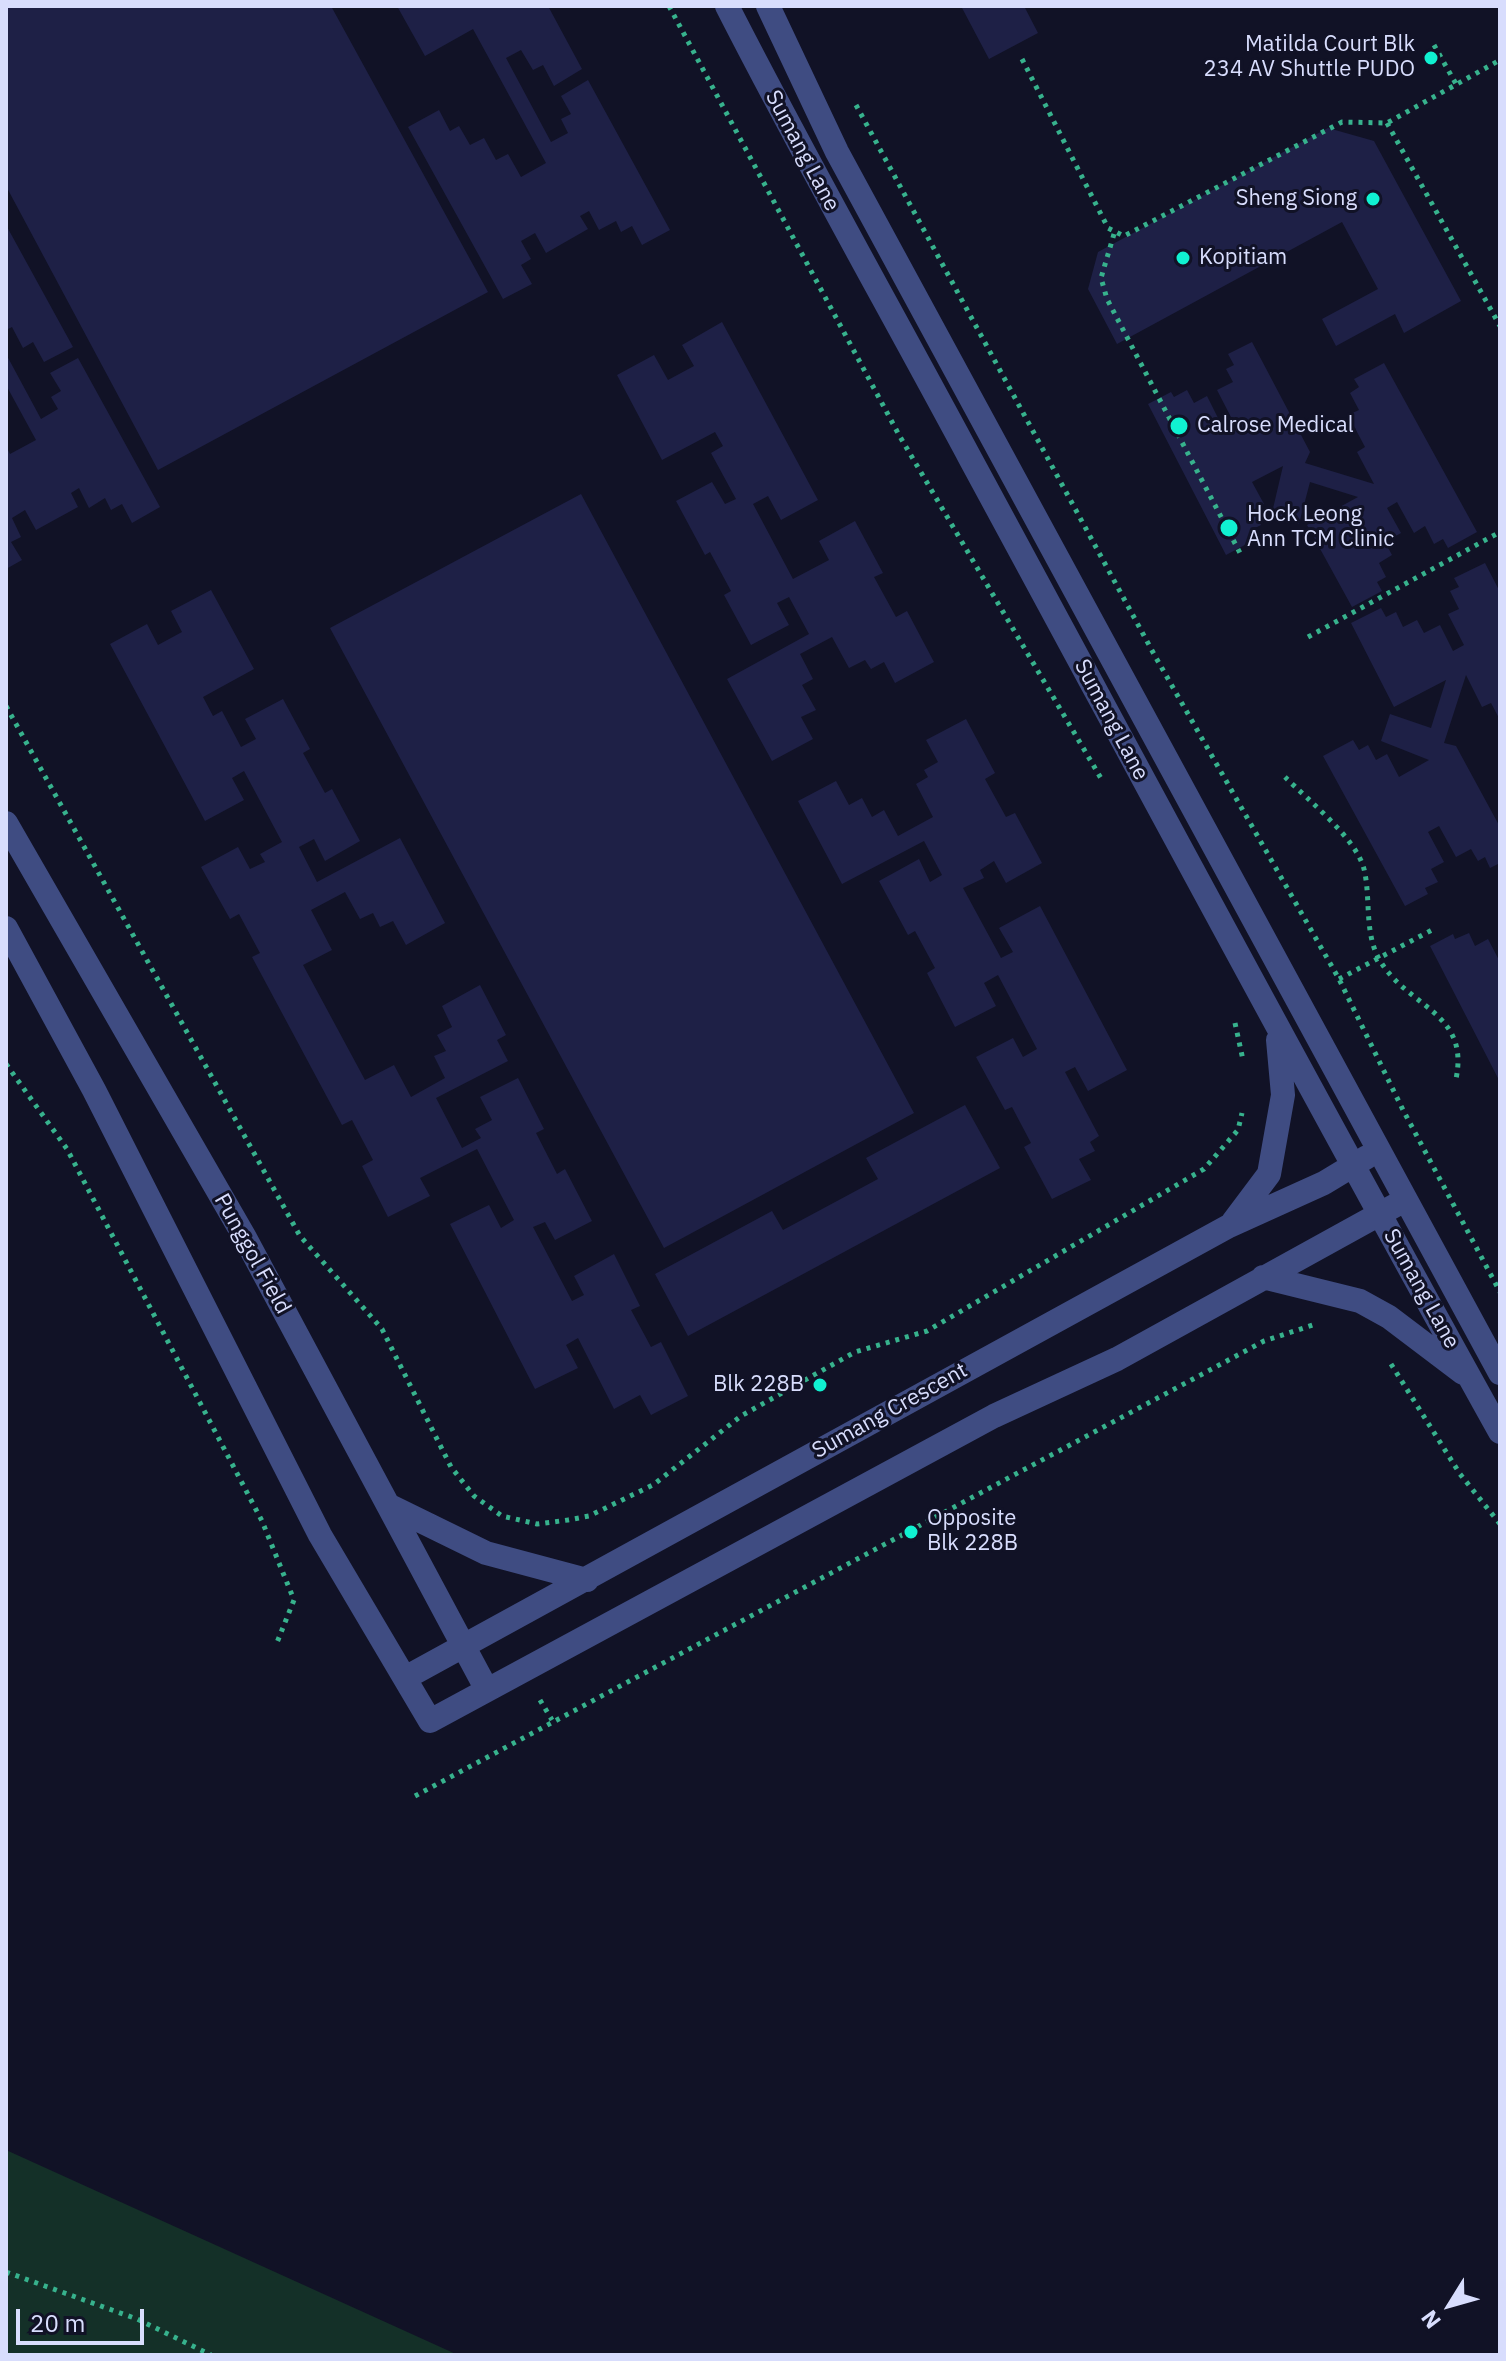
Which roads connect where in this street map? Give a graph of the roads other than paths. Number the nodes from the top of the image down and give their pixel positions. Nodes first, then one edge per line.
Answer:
1 (727, 6) edge
2 (768, 6) edge
3 (6, 823) edge
4 (6, 928) edge
5 (1277, 1030) junction
6 (1378, 1150) junction
7 (1353, 1167) junction
8 (1405, 1200) junction
9 (1379, 1215) junction
10 (1229, 1226) junction
11 (1263, 1277) junction
12 (1500, 1373) edge
13 (1471, 1380) junction
14 (1500, 1432) edge
15 (388, 1505) junction
16 (587, 1580) junction
17 (463, 1646) junction
18 (405, 1678) junction
19 (487, 1690) junction

1 - 5 street, Sumang Lane
2 - 6 street, Sumang Lane
3 - 15 street, Punggol Field
4 - 18 street
5 - 7 street, Sumang Lane
5 - 10 street
6 - 7 street, Sumang Crescent
6 - 8 street, Sumang Lane
7 - 9 street, Sumang Lane
7 - 10 street, Sumang Crescent
8 - 9 street
8 - 12 street, Sumang Lane
9 - 11 street
9 - 13 street, Sumang Lane
10 - 16 street, Sumang Crescent
11 - 13 street
11 - 19 street
13 - 14 street, Sumang Lane
15 - 16 street
15 - 17 street, Punggol Field
16 - 17 street, Sumang Crescent
17 - 18 street, Sumang Crescent
17 - 19 street, Punggol Field
18 - 19 street

